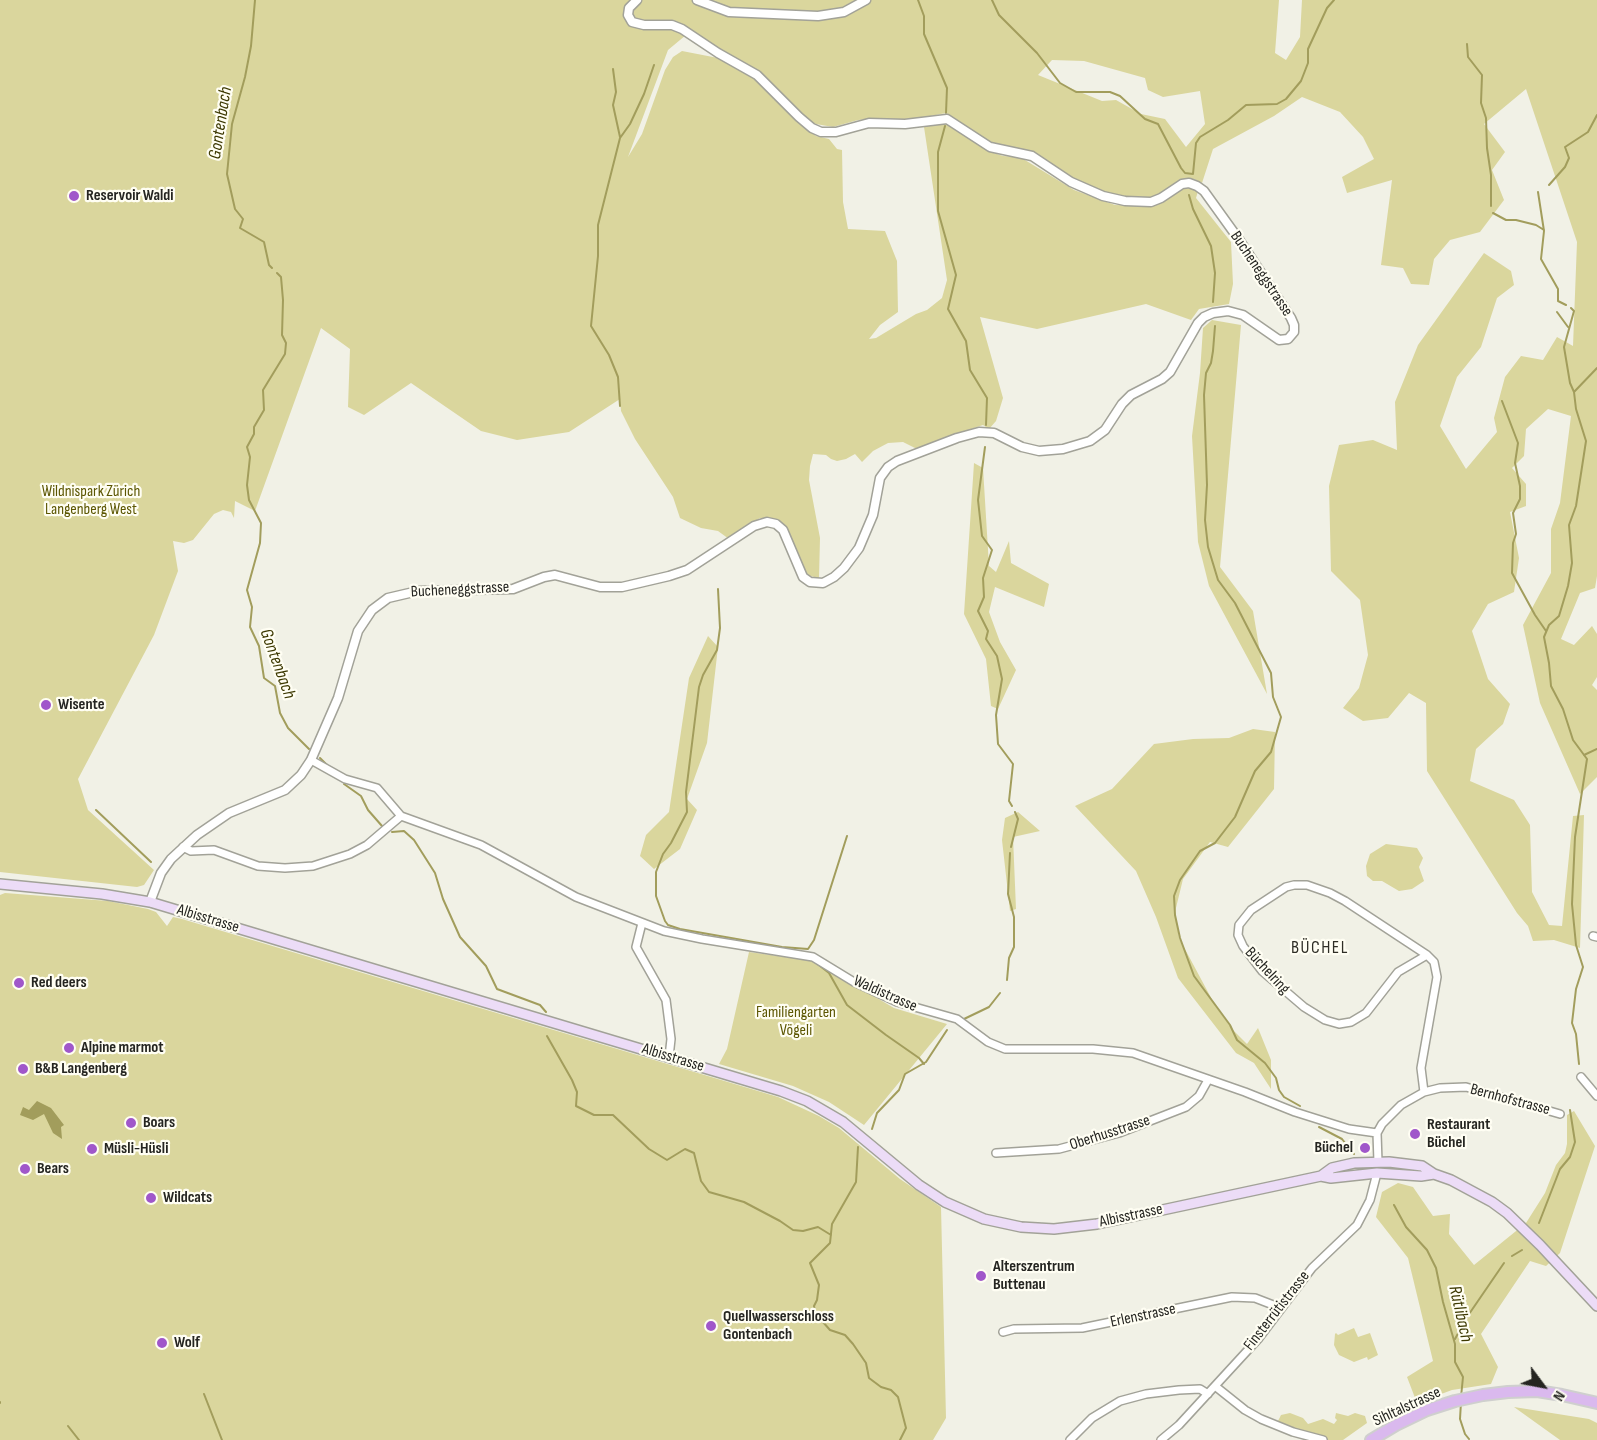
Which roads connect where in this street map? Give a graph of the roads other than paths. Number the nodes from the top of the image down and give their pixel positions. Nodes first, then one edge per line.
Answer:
1 (637, 0) edge
2 (697, 0) edge
3 (866, 0) edge
4 (311, 760) junction
5 (401, 816) junction
6 (183, 847) junction
7 (0, 884) edge
8 (150, 902) junction
9 (642, 923) junction
10 (1427, 955) junction
11 (669, 1057) junction
12 (1581, 1077) dead end
13 (1208, 1080) junction
14 (1424, 1092) junction
15 (1597, 1096) edge
16 (1560, 1114) dead end
17 (1377, 1133) junction
18 (996, 1153) dead end
19 (1378, 1162) junction
20 (1377, 1173) junction
21 (1434, 1174) junction
22 (1321, 1176) junction
23 (1597, 1306) edge
24 (1281, 1308) junction
25 (1003, 1332) dead end
26 (1215, 1386) junction
27 (1208, 1394) junction
28 (1597, 1403) edge
29 (1376, 1437) edge
30 (1070, 1440) edge
31 (1161, 1440) edge
32 (1323, 1440) edge

1 - 4 street, Bucheneggstrasse
2 - 3 street
4 - 5 street, Waldistrasse
4 - 6 street, Bucheneggstrasse
5 - 6 street
5 - 9 street, Waldistrasse
6 - 8 street, Bucheneggstrasse
7 - 8 main road, Albisstrasse
8 - 11 main road, Albisstrasse
9 - 11 street
9 - 13 street, Waldistrasse
10 - 10 street, Büchelring
10 - 14 street
11 - 22 main road, Albisstrasse
12 - 15 street
13 - 17 street, Waldistrasse
13 - 18 street, Oberhusstrasse
14 - 16 street, Bernhofstrasse
14 - 17 street
17 - 19 street
19 - 20 main road
19 - 21 main road, Albisstrasse
19 - 22 main road, Albisstrasse
20 - 21 main road, Albisstrasse
20 - 22 main road, Albisstrasse
20 - 24 street, Finsterrütistrasse
21 - 23 main road, Albisstrasse
24 - 25 street, Erlenstrasse
24 - 26 street, Finsterrütistrasse
26 - 27 street, Finsterrütistrasse
26 - 32 street
27 - 30 street
27 - 31 street, Finsterrütistrasse
28 - 29 main road, Sihltalstrasse

